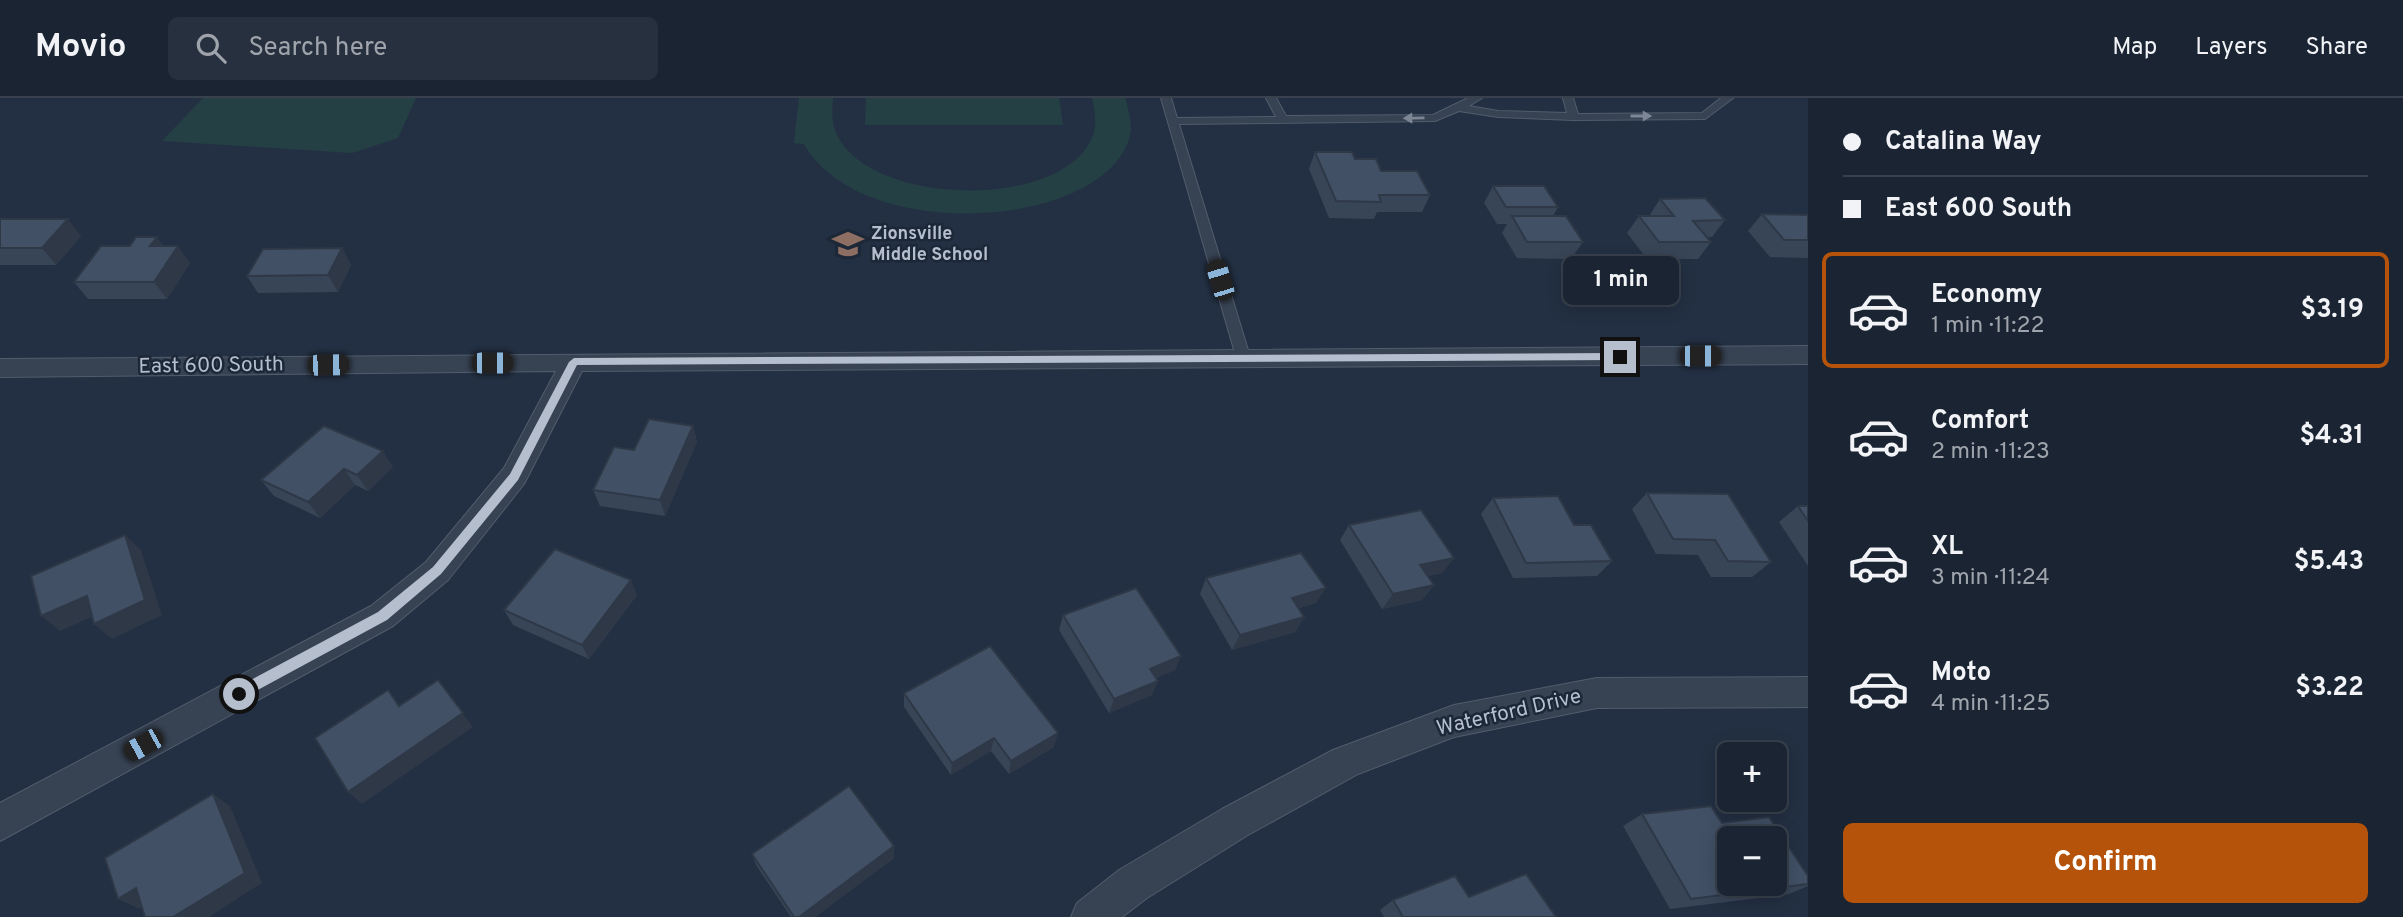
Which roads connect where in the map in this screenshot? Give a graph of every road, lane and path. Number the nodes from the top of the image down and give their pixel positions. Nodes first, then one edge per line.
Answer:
1 (1166, 98) edge
2 (1271, 98) edge
3 (1477, 98) edge
4 (1568, 98) edge
5 (1728, 98) edge
6 (1457, 107) junction
7 (1573, 117) junction
8 (1283, 120) junction
9 (1173, 121) junction
10 (1808, 355) edge
11 (1244, 360) junction
12 (574, 362) junction
13 (0, 368) edge
14 (1808, 692) edge
15 (0, 823) edge
16 (1091, 917) edge

1 - 9 lane
2 - 8 lane
3 - 6 lane
4 - 7 lane
7 -> 5 lane
6 - 7 lane
6 -> 8 lane
8 - 9 lane
9 - 11 lane
10 - 11 street, East 600 South
11 - 12 street, East 600 South
12 - 13 street, East 600 South
12 - 15 street
14 - 16 street, Waterford Drive

